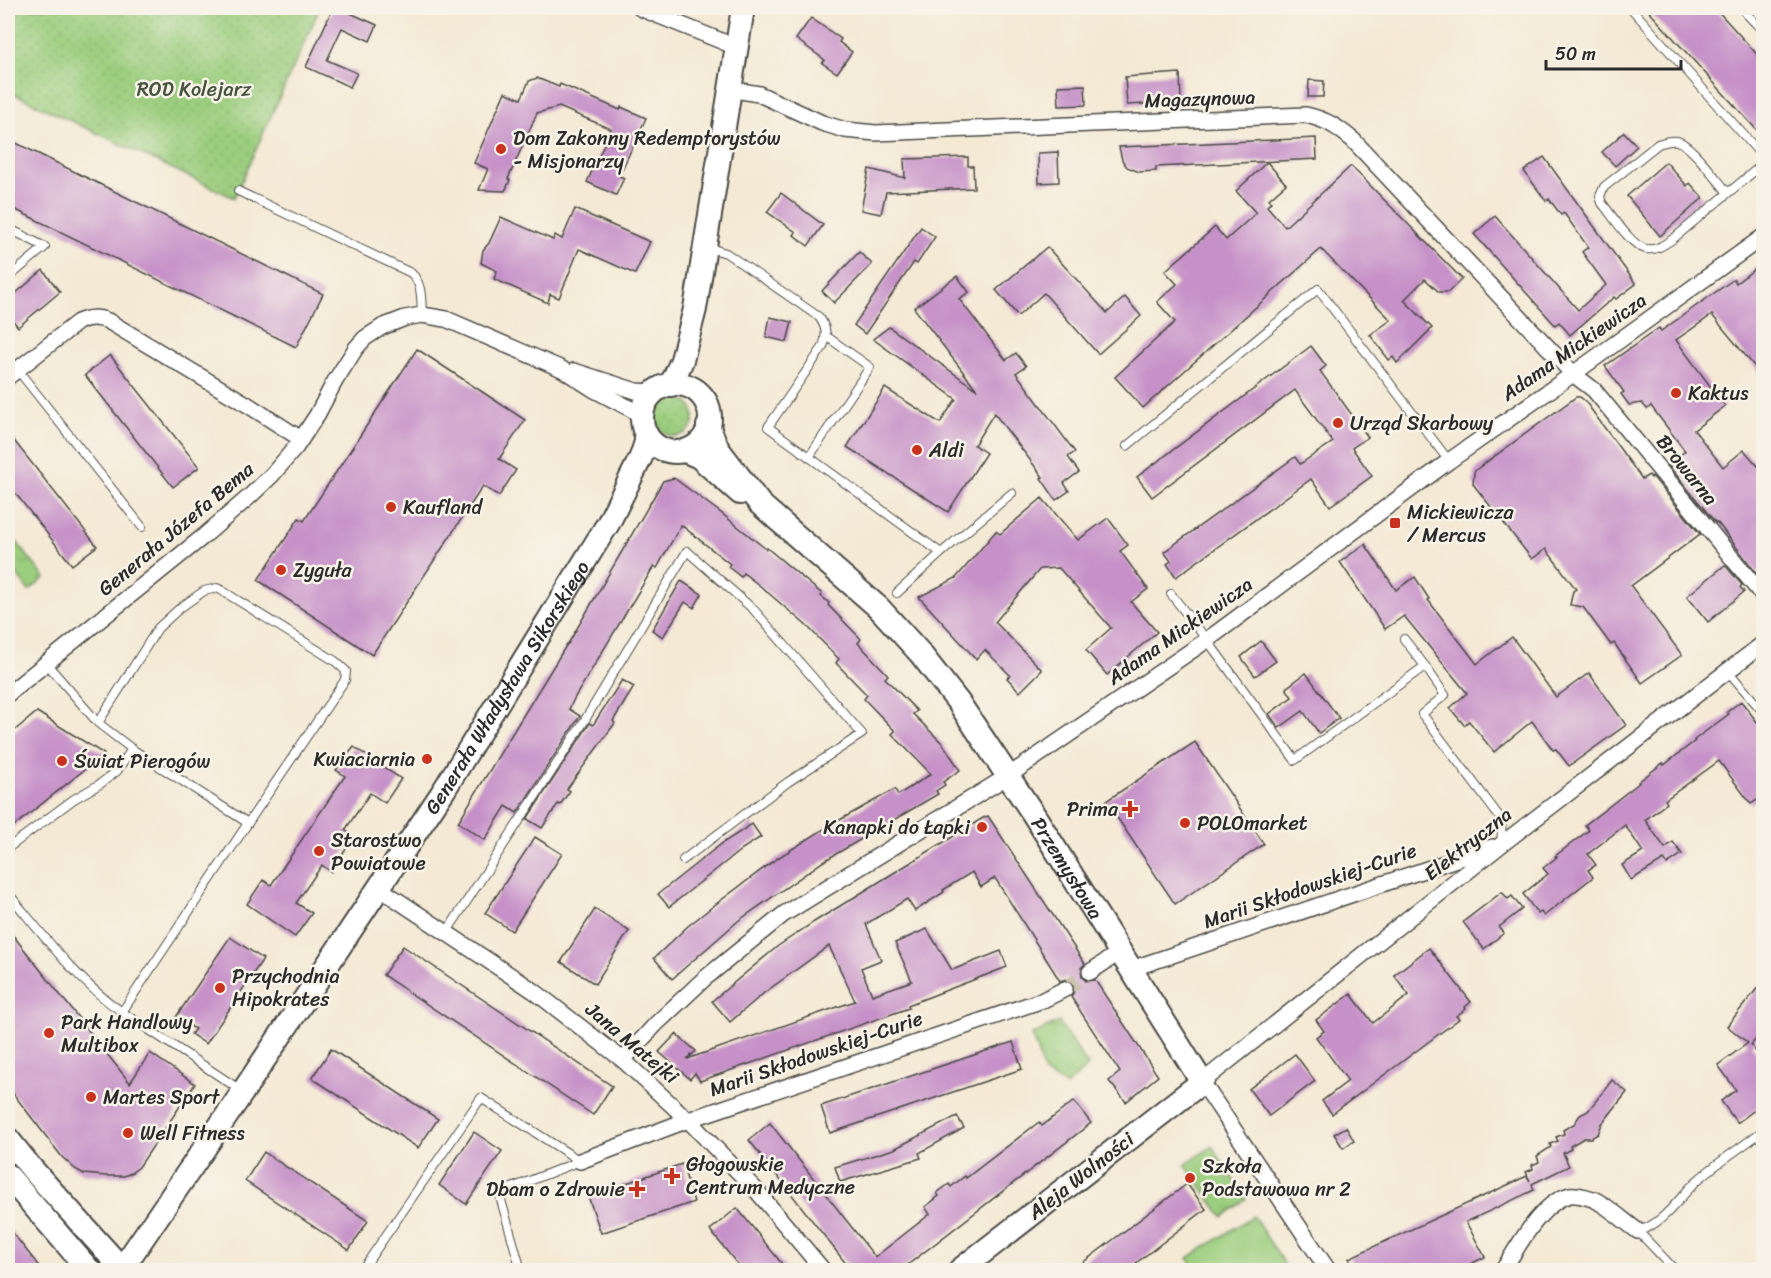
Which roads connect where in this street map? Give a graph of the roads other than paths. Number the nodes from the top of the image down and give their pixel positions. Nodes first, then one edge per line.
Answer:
1 (640, 8) edge
2 (743, 8) edge
3 (1631, 8) edge
4 (1741, 8) edge
5 (1764, 32) edge
6 (736, 47) junction
7 (729, 89) junction
8 (1764, 161) edge
9 (238, 191) dead end
10 (1728, 193) junction
11 (8, 228) edge
12 (1764, 236) edge
13 (704, 247) junction
14 (8, 278) edge
15 (698, 293) junction
16 (422, 315) junction
17 (826, 336) junction
18 (562, 369) junction
19 (13, 373) edge
20 (1573, 374) junction
21 (662, 388) junction
22 (700, 395) junction
23 (708, 426) junction
24 (644, 427) junction
25 (301, 439) junction
26 (1127, 446) dead end
27 (676, 451) junction
28 (809, 457) junction
29 (1449, 461) junction
30 (1012, 493) dead end
31 (760, 504) junction
32 (609, 522) junction
33 (142, 527) dead end
34 (940, 553) junction
35 (897, 592) dead end
36 (1171, 594) dead end
37 (1764, 597) edge
38 (1404, 639) dead end
39 (1207, 640) junction
40 (1764, 643) edge
41 (46, 663) junction
42 (1425, 666) junction
43 (1727, 670) junction
44 (8, 694) edge
45 (1764, 713) edge
46 (98, 723) junction
47 (132, 749) junction
48 (1008, 776) junction
49 (248, 823) junction
50 (1502, 844) junction
51 (8, 848) edge
52 (683, 860) dead end
53 (380, 888) junction
54 (8, 893) edge
55 (446, 933) junction
56 (1126, 960) junction
57 (1090, 972) tunnel mouth
58 (1065, 989) tunnel mouth
59 (122, 1012) junction
60 (623, 1060) junction
61 (1202, 1082) junction
62 (243, 1092) junction
63 (688, 1120) junction
64 (1764, 1130) edge
65 (8, 1139) edge
66 (580, 1161) junction
67 (8, 1176) edge
68 (1638, 1231) junction
69 (89, 1270) edge
70 (122, 1270) edge
71 (362, 1270) edge
72 (521, 1270) edge
73 (823, 1270) edge
74 (960, 1270) edge
75 (1328, 1270) edge
76 (1503, 1270) edge
77 (1675, 1270) edge

1 - 6 street
2 - 6 street
3 - 8 lane
4 - 5 lane
6 - 7 street
7 - 13 street
7 - 20 street, Magazynowa
8 - 10 lane
9 - 16 lane
10 - 10 lane
11 - 14 lane
12 - 20 street, Adama Mickiewicza
13 - 15 street
13 - 17 lane
15 - 21 street
15 - 22 street
16 - 18 street, Generała Józefa Bema
16 - 25 street, Generała Józefa Bema
17 - 28 lane
17 - 28 lane
18 - 21 street, Generała Józefa Bema
18 - 24 street, Generała Józefa Bema
19 - 25 street
19 - 33 lane
20 - 29 street, Adama Mickiewicza
20 - 37 street, Browarna
21 - 22 street
21 - 24 street
22 - 23 street
23 - 27 street
23 - 31 street, Przemysłowa
24 - 27 street
24 - 32 street, Generała Władysława Sikorskiego
25 - 41 street, Generała Józefa Bema
26 - 29 lane
27 - 31 street, Przemysłowa
27 - 32 street, Generała Władysława Sikorskiego
28 - 34 lane
29 - 39 street, Adama Mickiewicza
30 - 34 lane
31 - 48 street, Przemysłowa
32 - 53 street, Generała Władysława Sikorskiego
34 - 35 lane
36 - 39 lane
38 - 42 lane
39 - 42 lane
39 - 48 street, Adama Mickiewicza
40 - 43 street, Elektryczna
41 - 44 street, Generała Józefa Bema
41 - 46 lane
42 - 50 lane
43 - 45 lane
43 - 50 street, Elektryczna
46 - 47 lane
46 - 49 lane
47 - 49 lane
47 - 51 lane
48 - 56 street, Przemysłowa
48 - 60 street, Adama Mickiewicza
49 - 59 lane
50 - 56 street, Marii Skłodowskiej-Curie
50 - 61 street, Elektryczna
52 - 55 lane
53 - 55 street, Jana Matejki
53 - 62 street, Generała Władysława Sikorskiego
54 - 59 lane
55 - 60 street, Jana Matejki
56 - 57 street, Marii Skłodowskiej-Curie
56 - 61 street, Przemysłowa
58 - 63 street, Marii Skłodowskiej-Curie
59 - 62 lane
60 - 63 street, Jana Matejki
61 - 74 street, Aleja Wolności
61 - 75 street, Przemysłowa
62 - 70 street, Generała Władysława Sikorskiego
63 - 66 street, Marii Skłodowskiej-Curie
63 - 73 street, Jana Matejki
64 - 68 lane
65 - 70 street
66 - 71 lane
66 - 72 lane
67 - 69 street
68 - 76 street
68 - 77 lane

